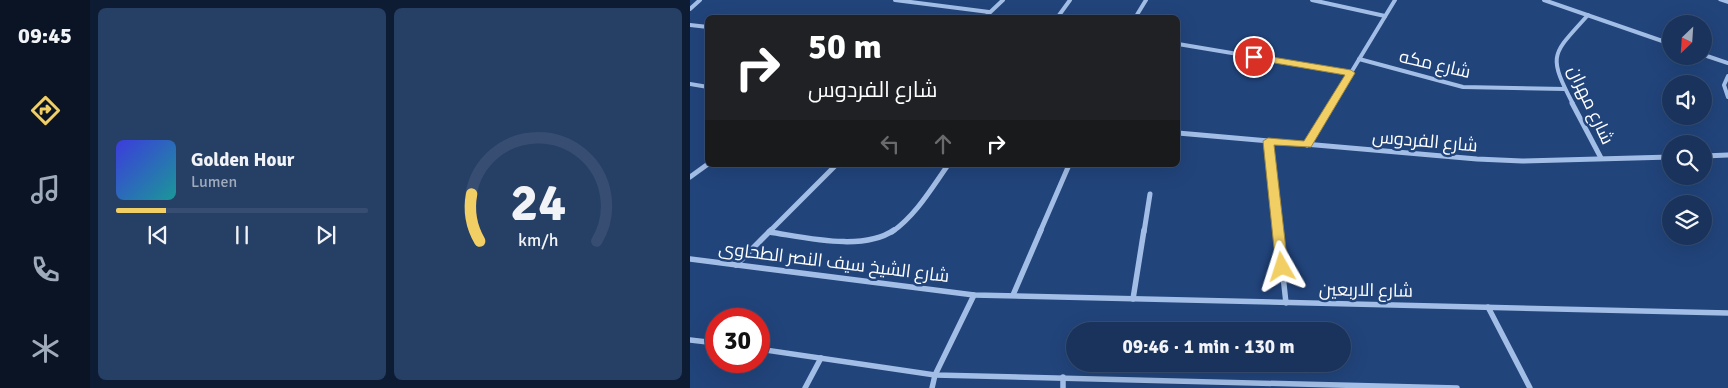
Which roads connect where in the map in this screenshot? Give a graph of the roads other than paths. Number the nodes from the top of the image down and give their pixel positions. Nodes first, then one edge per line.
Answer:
1 (700, 0) edge
2 (895, 0) edge
3 (926, 0) edge
4 (1003, 0) edge
5 (1070, 0) edge
6 (1146, 0) edge
7 (1312, 0) edge
8 (1395, 0) edge
9 (1544, 0) edge
10 (1720, 0) edge
11 (1728, 2) edge
12 (922, 3) junction
13 (690, 9) edge
14 (989, 12) junction
15 (986, 15) edge
16 (1059, 15) edge
17 (1137, 15) edge
18 (1588, 15) junction
19 (1385, 16) junction
20 (690, 25) edge
21 (705, 27) edge
22 (1662, 41) edge
23 (1180, 44) edge
24 (1712, 58) edge
25 (1359, 59) junction
26 (1728, 63) edge
27 (1351, 73) junction
28 (1728, 76) edge
29 (690, 84) edge
30 (705, 86) edge
31 (1565, 89) junction
32 (1728, 97) edge
33 (1180, 133) edge
34 (1268, 141) junction
35 (1307, 144) junction
36 (1728, 155) edge
37 (1712, 156) edge
38 (1662, 157) edge
39 (1601, 158) junction
40 (705, 166) edge
41 (834, 167) edge
42 (946, 167) edge
43 (1068, 167) edge
44 (690, 177) edge
45 (1150, 194) dead end
46 (769, 232) junction
47 (690, 259) edge
48 (736, 265) junction
49 (974, 295) junction
50 (1013, 295) junction
51 (1133, 299) junction
52 (1286, 303) junction
53 (1488, 307) junction
54 (1728, 314) edge
55 (690, 340) edge
56 (705, 342) edge
57 (770, 351) edge
58 (821, 358) junction
59 (935, 374) junction
60 (1063, 377) junction
61 (1201, 384) edge
62 (1376, 387) edge
63 (805, 388) edge
64 (932, 388) edge
65 (1063, 388) edge
66 (1457, 388) edge
67 (1530, 388) edge

1 - 13 street
2 - 12 street
3 - 12 street
4 - 14 street
5 - 16 street
6 - 17 street
7 - 19 street
8 - 19 street
9 - 18 street
10 - 11 street
12 - 14 street
14 - 15 street
18 - 22 street
18 - 31 street, شارع مهران
19 - 25 street
20 - 21 street
23 - 27 street
24 - 26 street
25 - 27 street
25 - 31 street, شارع مكه
27 - 35 street
28 - 32 street
29 - 30 street
31 - 39 street, شارع مهران
33 - 34 street, شارع الفردوس
34 - 35 street, شارع الفردوس
34 - 52 street
35 - 39 street, شارع الفردوس
36 - 37 street
38 - 39 street, شارع الفردوس
40 - 44 street
41 - 46 street
42 - 46 street
43 - 50 street
45 - 51 street
46 - 48 street
47 - 48 street, شارع الشيخ سيف النصر الطحاوى
48 - 49 street, شارع الشيخ سيف النصر الطحاوى
49 - 50 street, شارع الاربعين
49 - 59 street
50 - 51 street, شارع الاربعين
51 - 52 street, شارع الاربعين
52 - 53 street, شارع الاربعين
53 - 54 street, شارع الاربعين
53 - 67 street
55 - 56 street
57 - 58 street
58 - 59 street
58 - 63 street
59 - 60 street
59 - 64 street
60 - 61 street
60 - 65 street
61 - 62 street
62 - 66 street

